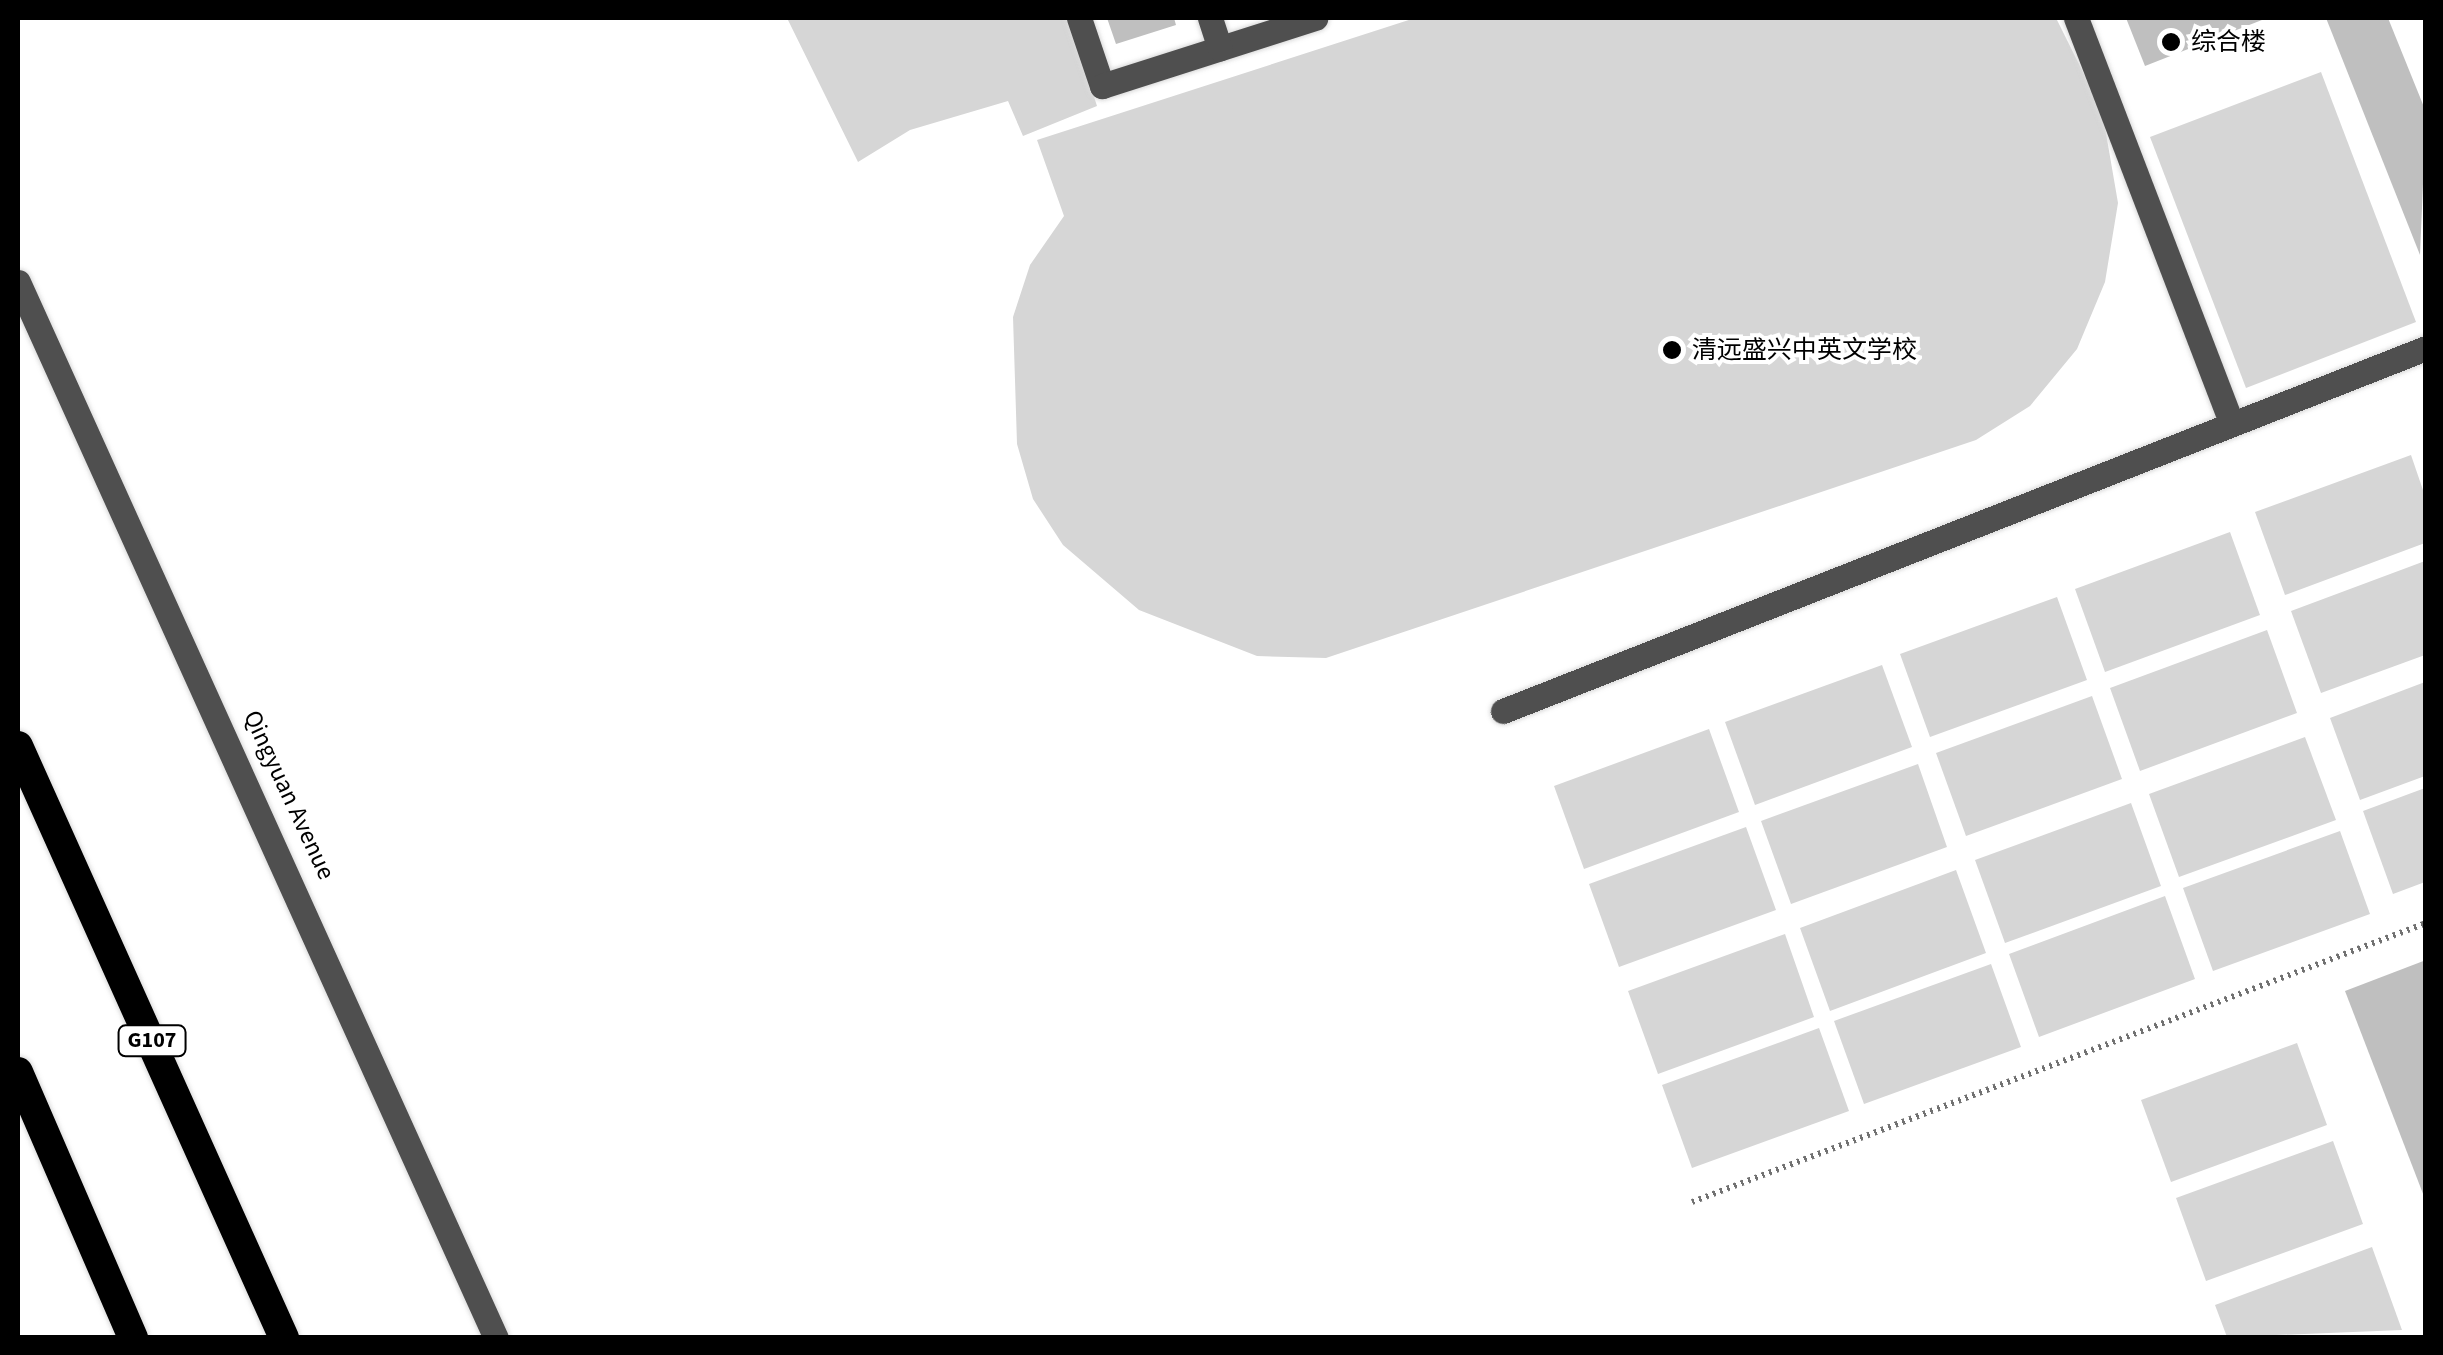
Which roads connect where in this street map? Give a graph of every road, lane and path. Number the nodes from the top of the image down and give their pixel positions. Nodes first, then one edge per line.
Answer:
1 (1079, 18) edge
2 (1210, 18) edge
3 (1315, 18) edge
4 (2076, 18) edge
5 (1220, 48) junction
6 (18, 282) edge
7 (2426, 348) edge
8 (2232, 422) junction
9 (1503, 711) dead end
10 (18, 746) edge
11 (2426, 923) edge
12 (18, 1072) edge
13 (1692, 1202) dead end
14 (133, 1338) edge
15 (284, 1338) edge
16 (496, 1338) edge

1 - 5 street
2 - 5 street
3 - 5 street
4 - 8 street
6 - 16 street, Qingyuan Avenue
7 - 8 street
8 - 9 street
10 - 15 highway, G107
11 - 13 path
12 - 14 highway

